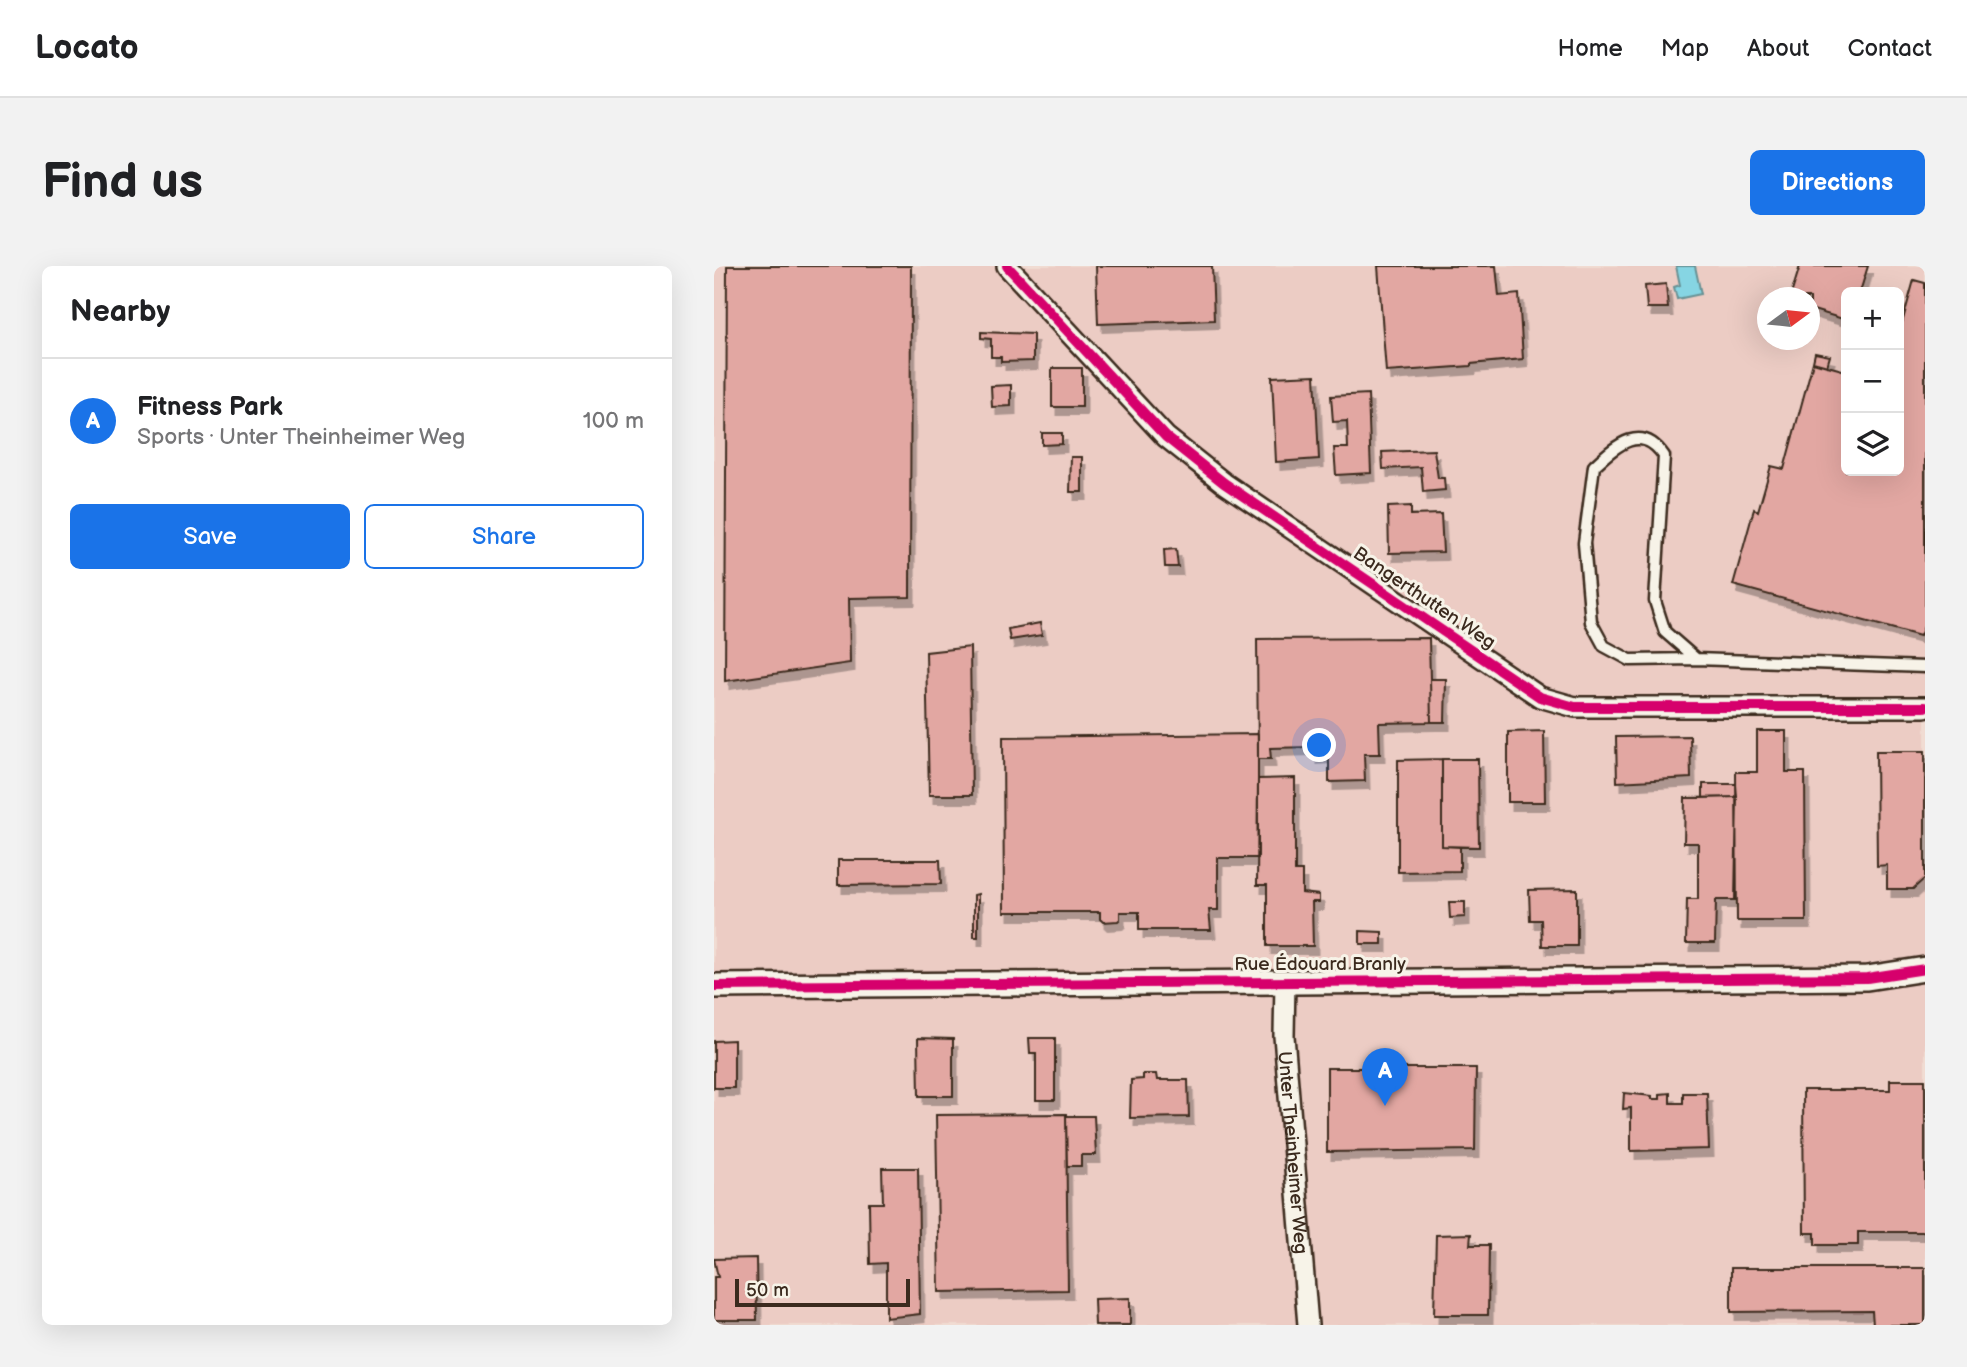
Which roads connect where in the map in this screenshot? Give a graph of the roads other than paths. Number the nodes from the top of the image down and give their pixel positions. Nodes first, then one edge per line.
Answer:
1 (1007, 266) edge
2 (1696, 659) junction
3 (1925, 667) edge
4 (1925, 707) edge
5 (1925, 969) edge
6 (1285, 981) junction
7 (714, 986) edge
8 (1308, 1325) edge

1 - 4 street, Bangerthutten Weg
2 - 2 lane
2 - 3 lane
5 - 6 street, Rue Édouard Branly
6 - 7 street, Rue Édouard Branly
6 - 8 street, Unter Theinheimer Weg

